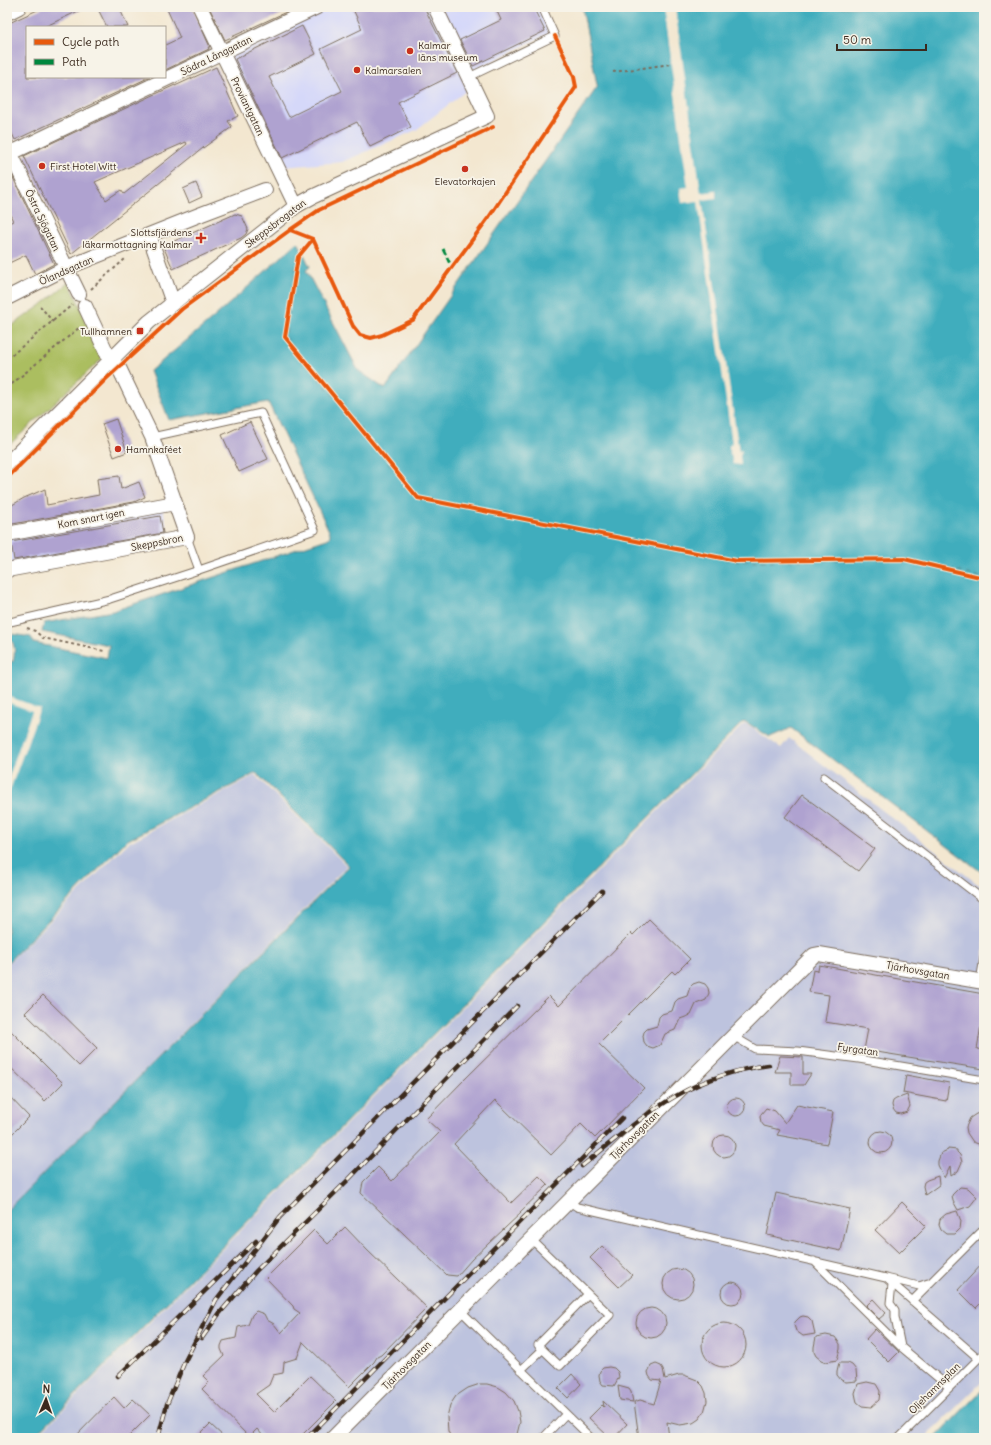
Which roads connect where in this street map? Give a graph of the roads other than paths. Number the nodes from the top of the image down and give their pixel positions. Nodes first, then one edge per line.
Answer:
1 (19, 7) edge
2 (200, 7) edge
3 (317, 7) edge
4 (435, 7) edge
5 (542, 7) edge
6 (7, 13) edge
7 (222, 53) junction
8 (469, 77) junction
9 (8, 152) edge
10 (265, 190) dead end
11 (296, 206) junction
12 (149, 235) junction
13 (66, 268) junction
14 (7, 298) edge
15 (173, 303) junction
16 (110, 360) junction
17 (152, 437) junction
18 (7, 464) edge
19 (175, 503) junction
20 (7, 534) edge
21 (187, 536) junction
22 (7, 570) edge
23 (199, 570) junction
24 (10, 622) dead end
25 (824, 777) dead end
26 (984, 900) edge
27 (984, 958) edge
28 (982, 981) edge
29 (732, 1036) junction
30 (984, 1080) edge
31 (568, 1201) junction
32 (984, 1229) edge
33 (531, 1239) junction
34 (814, 1261) junction
35 (886, 1278) junction
36 (930, 1282) junction
37 (892, 1284) junction
38 (588, 1294) junction
39 (912, 1301) junction
40 (460, 1310) junction
41 (901, 1347) junction
42 (542, 1350) junction
43 (984, 1353) edge
44 (978, 1358) junction
45 (521, 1370) junction
46 (949, 1387) junction
47 (566, 1414) junction
48 (333, 1438) edge
49 (543, 1438) edge
50 (591, 1438) edge
51 (898, 1438) edge

1 - 6 street
2 - 7 street, Proviantgatan
3 - 7 street, Södra Långgatan
4 - 8 street
5 - 8 lane
7 - 9 street, Södra Långgatan
7 - 11 street, Proviantgatan
8 - 11 street, Skeppsbrogatan
9 - 13 street, Östra Sjögatan
10 - 12 street, Ölandsgatan
11 - 15 street, Skeppsbrogatan
12 - 13 street, Ölandsgatan
12 - 15 street
13 - 14 street, Ölandsgatan
13 - 16 street, Östra Sjögatan
15 - 16 street, Skeppsbrogatan
16 - 17 street, Skeppsbron
16 - 18 street, Skeppsbrogatan
17 - 19 street, Skeppsbron
17 - 23 lane
19 - 20 street, Kom snart igen
19 - 21 street, Skeppsbron
21 - 22 street, Skeppsbron
21 - 23 lane
23 - 24 lane
25 - 26 lane
27 - 28 lane
28 - 29 street, Tjärhovsgatan
29 - 30 lane, Fyrgatan
29 - 31 street, Tjärhovsgatan
31 - 33 street, Tjärhovsgatan
31 - 34 lane
32 - 36 lane
33 - 38 lane
33 - 40 street, Tjärhovsgatan
34 - 35 lane
34 - 41 lane
35 - 36 lane
35 - 37 lane
36 - 39 lane
37 - 39 lane
37 - 41 lane
38 - 42 lane
38 - 42 lane
39 - 44 lane
40 - 45 lane
40 - 48 street, Tjärhovsgatan
41 - 46 lane
42 - 45 lane
43 - 44 lane, Oljehamnsplan
44 - 46 lane, Oljehamnsplan
45 - 47 lane
46 - 51 lane, Oljehamnsplan
47 - 49 lane
47 - 50 lane

